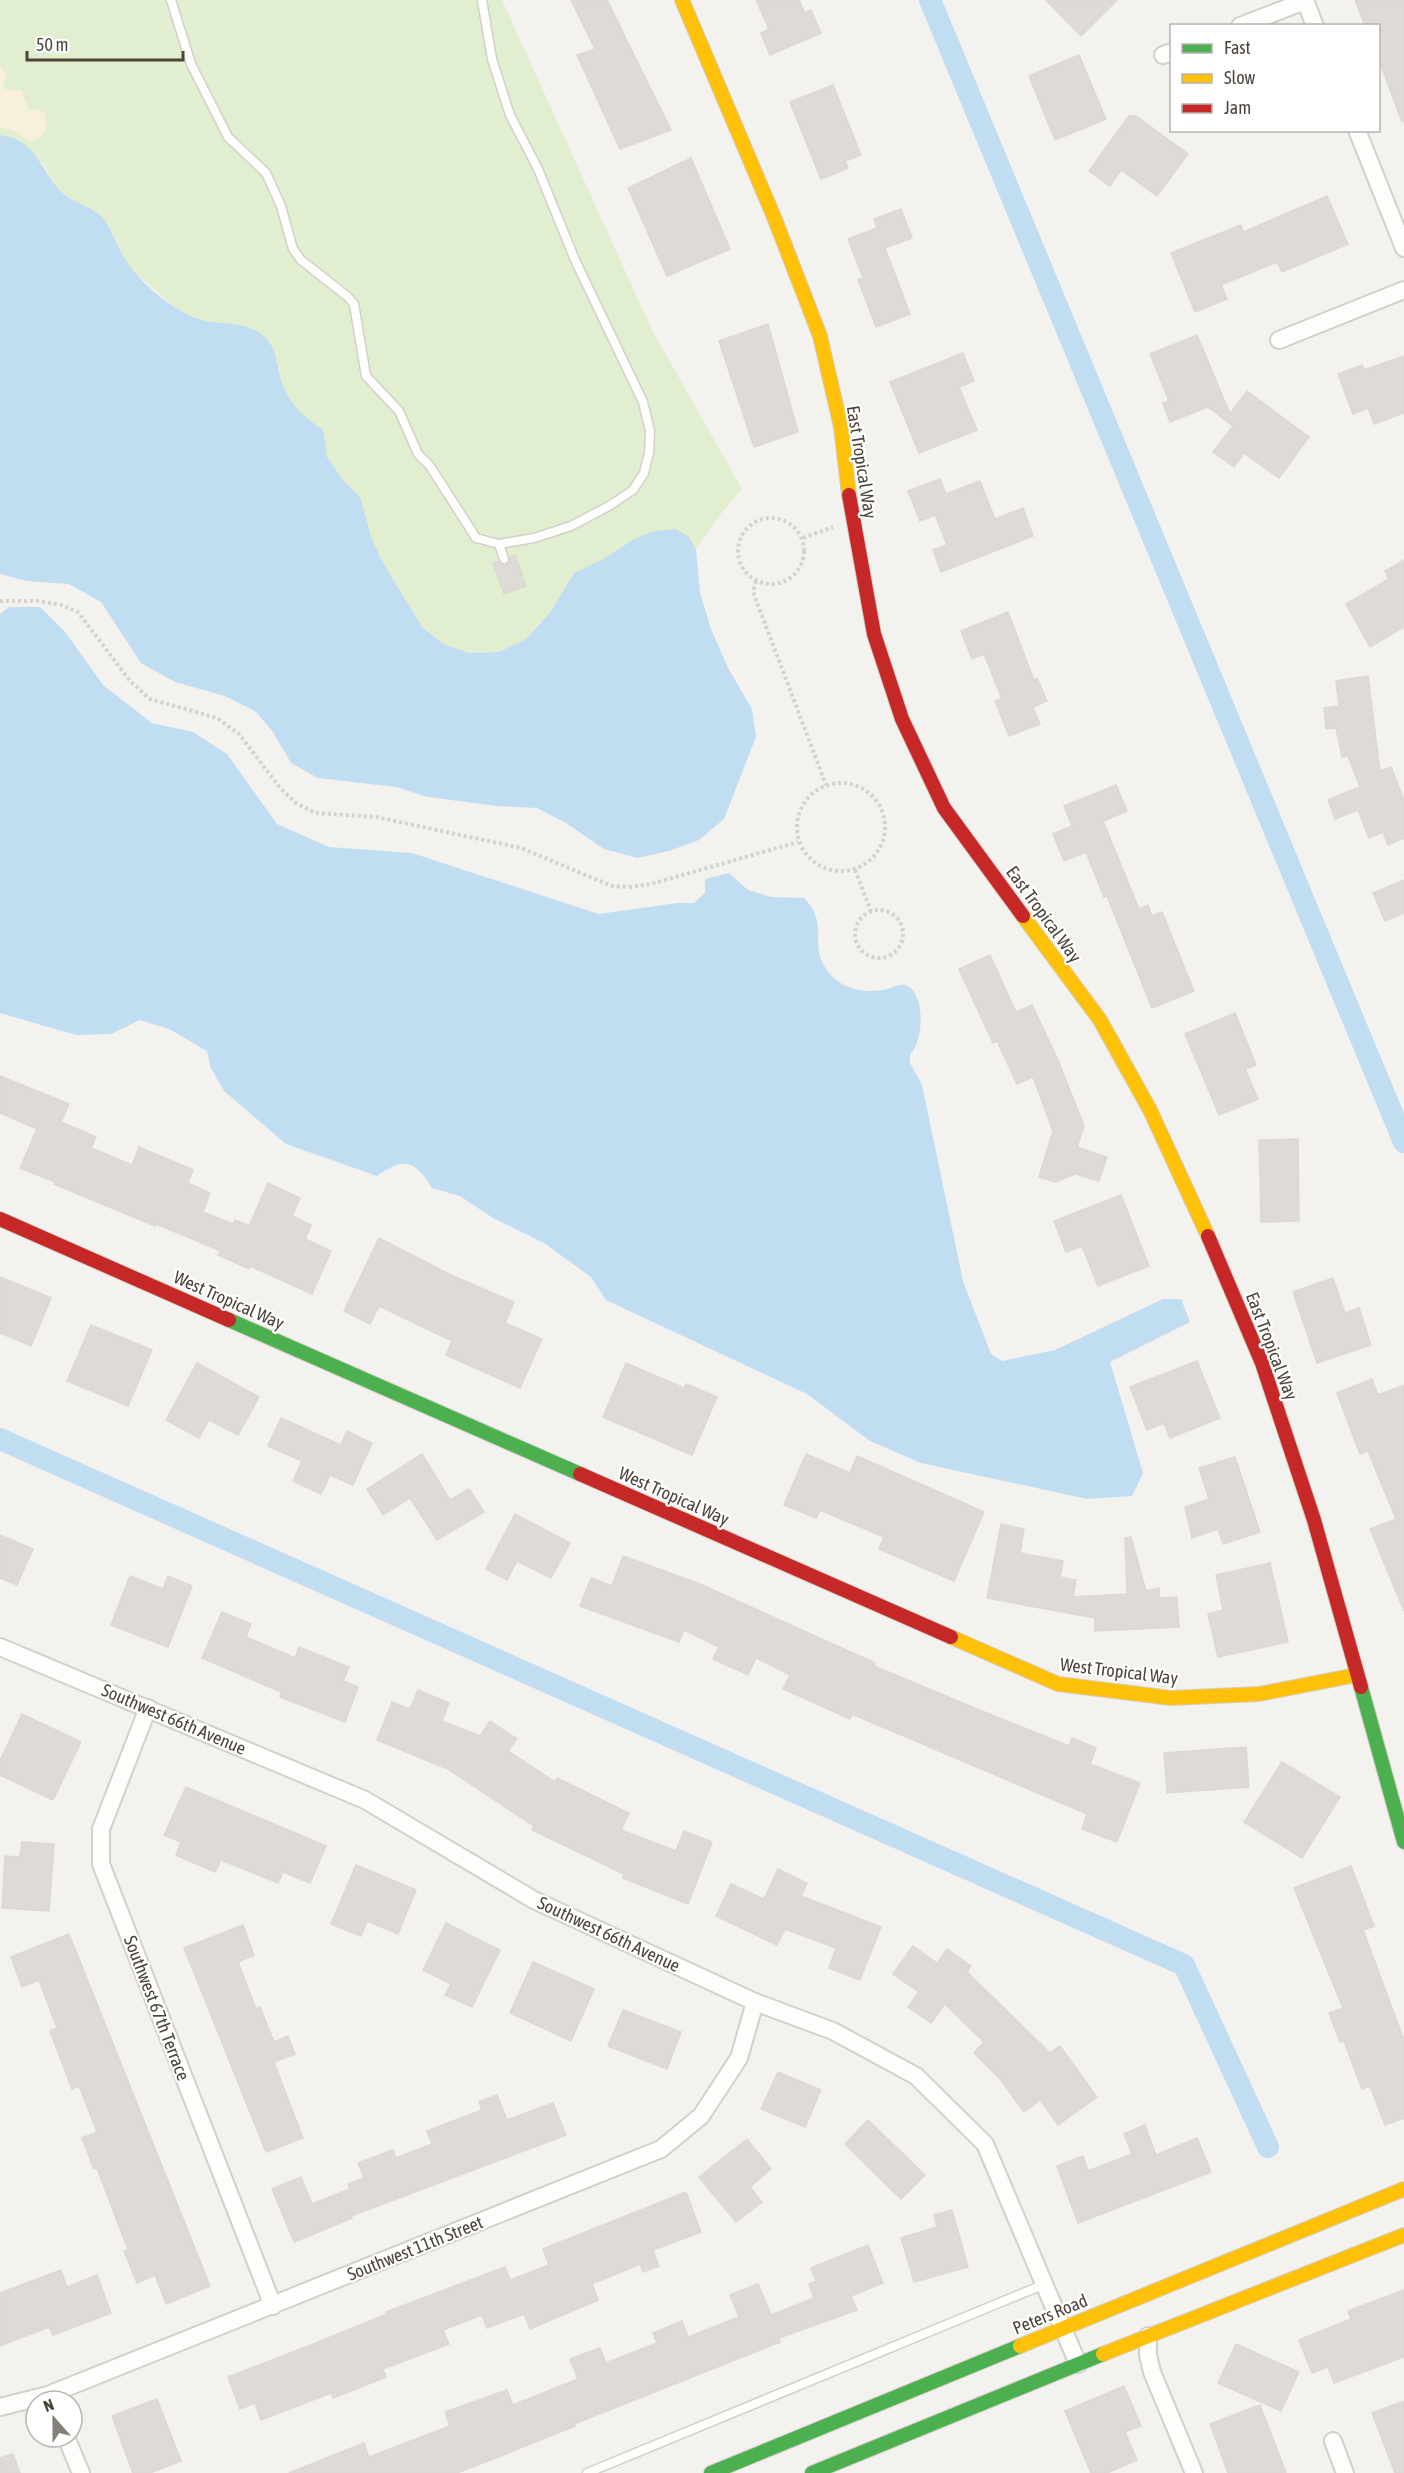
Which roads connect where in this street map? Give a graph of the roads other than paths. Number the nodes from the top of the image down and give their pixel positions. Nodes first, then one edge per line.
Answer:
1 (171, 0) edge
2 (482, 0) edge
3 (682, 0) edge
4 (1305, 0) edge
5 (1245, 24) edge
6 (1314, 24) edge
7 (1358, 132) edge
8 (1404, 248) edge
9 (1404, 290) edge
10 (1279, 340) dead end
11 (499, 544) junction
12 (504, 559) dead end
13 (0, 1219) edge
14 (0, 1647) edge
15 (1356, 1675) junction
16 (148, 1708) junction
17 (1404, 1842) edge
18 (755, 2002) junction
19 (1404, 2189) edge
20 (1404, 2235) edge
21 (1045, 2284) junction
22 (273, 2306) junction
23 (1063, 2328) junction
24 (1148, 2336) junction
25 (1078, 2364) junction
26 (71, 2389) edge
27 (24, 2403) edge
28 (0, 2407) edge
29 (1333, 2441) dead end
30 (71, 2449) edge
31 (81, 2473) edge
32 (587, 2473) edge
33 (711, 2473) edge
34 (812, 2473) edge
35 (1194, 2473) edge
36 (1345, 2473) edge

1 - 11 lane
2 - 11 lane
3 - 15 street, East Tropical Way
4 - 5 street
4 - 6 street
7 - 8 street
9 - 10 street
11 - 12 lane
13 - 15 street, West Tropical Way
14 - 16 street, Southwest 66th Avenue
15 - 17 street, East Tropical Way
16 - 18 street, Southwest 66th Avenue
16 - 22 street, Southwest 67th Terrace
18 - 21 street, Southwest 66th Avenue
18 - 22 street, Southwest 11th Street
19 - 23 street, Peters Road
20 - 24 street
21 - 23 street, Southwest 66th Avenue
21 - 32 lane
22 - 26 street, Southwest 11th Street
23 - 25 street, Southwest 66th Avenue
23 - 33 street, Peters Road
24 - 25 street
24 - 35 street
25 - 34 street
27 - 28 street, Southwest 11th Street
29 - 36 street
30 - 31 street

